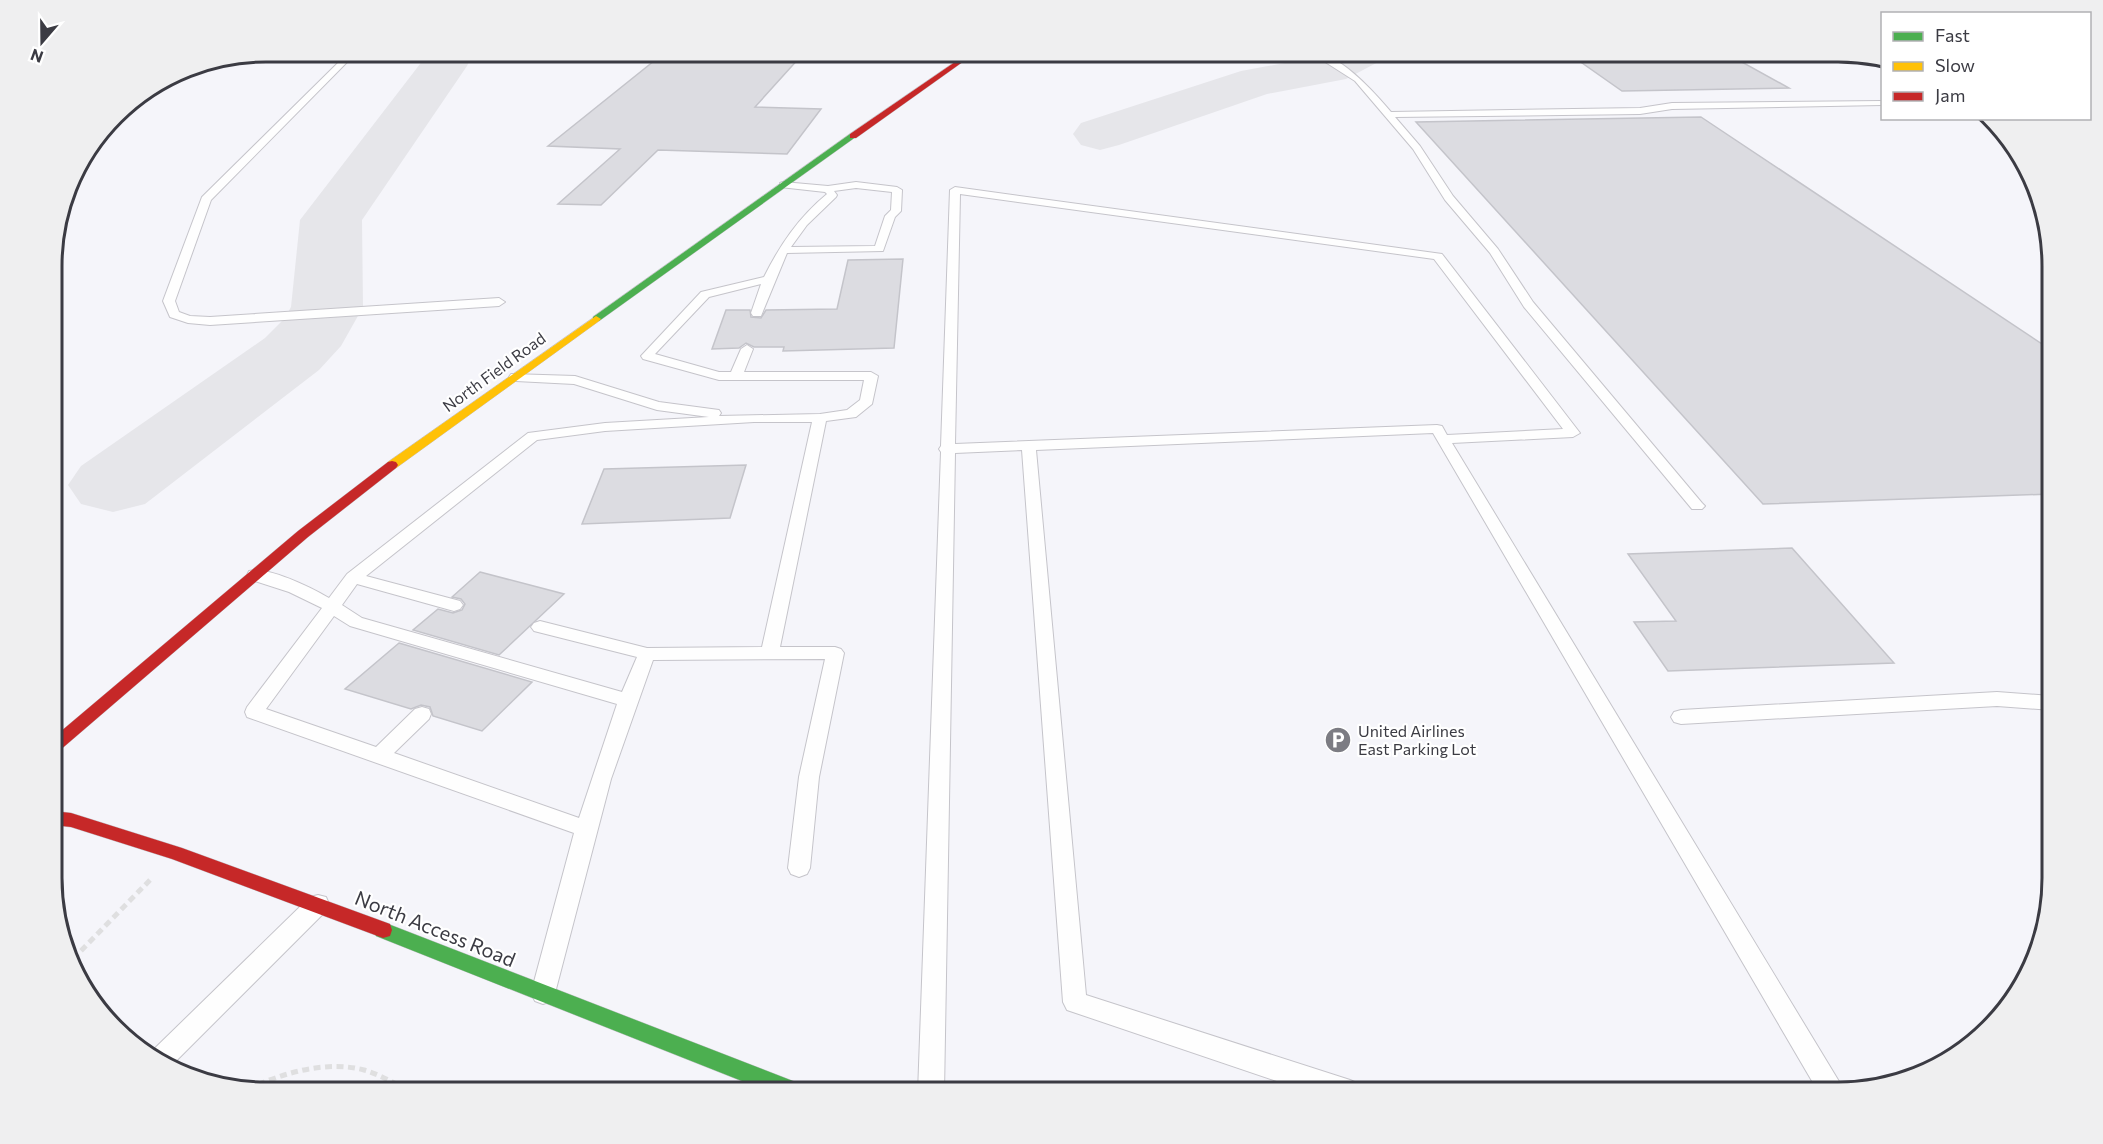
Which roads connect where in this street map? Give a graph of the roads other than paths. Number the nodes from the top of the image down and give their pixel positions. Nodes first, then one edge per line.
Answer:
1 (343, 62) edge
2 (959, 62) edge
3 (1331, 62) edge
4 (1881, 103) edge
5 (1390, 115) junction
6 (783, 184) junction
7 (828, 189) junction
8 (782, 250) junction
9 (769, 279) junction
10 (499, 302) dead end
11 (757, 313) dead end
12 (747, 349) dead end
13 (516, 376) junction
14 (735, 377) junction
15 (754, 418) junction
16 (820, 418) junction
17 (1440, 434) junction
18 (1029, 446) junction
19 (946, 449) junction
20 (1696, 506) dead end
21 (255, 575) junction
22 (353, 578) junction
23 (454, 604) dead end
24 (331, 605) junction
25 (540, 627) dead end
26 (770, 653) junction
27 (647, 654) junction
28 (627, 700) junction
29 (2042, 702) edge
30 (422, 714) dead end
31 (1681, 717) dead end
32 (62, 739) edge
33 (379, 756) junction
34 (62, 819) edge
35 (587, 829) junction
36 (799, 868) dead end
37 (318, 904) junction
38 (543, 993) junction
39 (165, 1055) edge
40 (770, 1082) edge
41 (931, 1082) edge
42 (1317, 1082) edge
43 (1826, 1082) edge

1 - 10 lane
2 - 6 street, North Field Road
3 - 5 lane
4 - 5 lane
5 - 20 lane
6 - 7 lane
6 - 13 street, North Field Road
7 - 8 lane
7 - 8 lane
8 - 9 lane
9 - 11 lane
9 - 14 lane
12 - 14 lane
13 - 15 lane
13 - 21 street, North Field Road
14 - 16 lane
15 - 16 lane
15 - 22 lane
16 - 26 lane
17 - 18 lane
17 - 19 lane
17 - 43 lane
18 - 19 lane
18 - 42 lane
19 - 41 lane
21 - 24 lane
21 - 32 street, North Field Road
22 - 23 lane
22 - 24 lane
24 - 28 lane
24 - 33 lane
25 - 27 lane
26 - 27 lane
26 - 36 lane
27 - 28 lane
28 - 35 lane
29 - 31 lane
30 - 33 lane
33 - 35 lane
34 - 37 street, North Access Road
35 - 38 lane
37 - 38 street, North Access Road
37 - 39 lane
38 - 40 street, North Access Road

